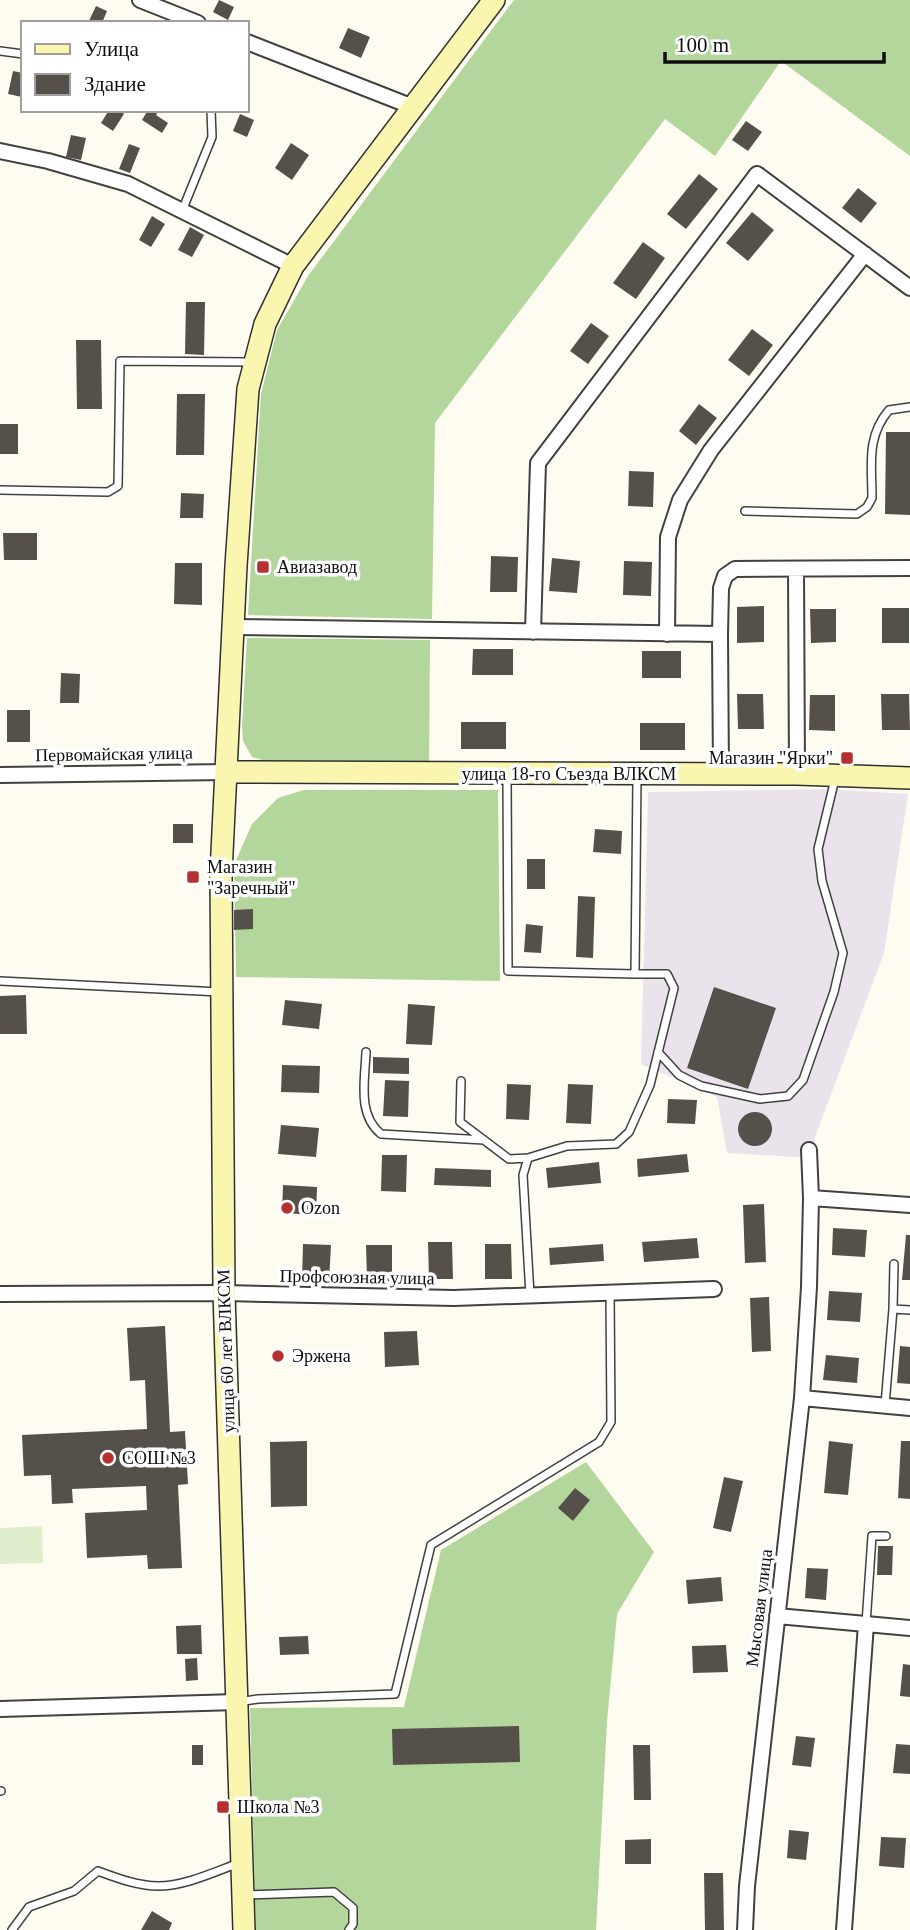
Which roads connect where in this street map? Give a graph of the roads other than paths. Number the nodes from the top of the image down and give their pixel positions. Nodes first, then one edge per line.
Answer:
1 (140, 0) edge
2 (494, 0) edge
3 (193, 21) edge
4 (248, 42) edge
5 (0, 51) edge
6 (21, 54) edge
7 (413, 107) junction
8 (211, 112) edge
9 (0, 151) edge
10 (182, 211) junction
11 (865, 254) junction
12 (293, 266) junction
13 (910, 288) edge
14 (255, 362) junction
15 (910, 407) edge
16 (0, 490) edge
17 (745, 511) dead end
18 (910, 568) edge
19 (796, 569) junction
20 (234, 626) junction
21 (533, 632) junction
22 (667, 634) junction
23 (720, 634) junction
24 (228, 772) junction
25 (637, 773) junction
26 (507, 774) junction
27 (721, 774) junction
28 (797, 774) junction
29 (836, 774) junction
30 (0, 775) edge
31 (910, 778) edge
32 (635, 974) junction
33 (0, 981) edge
34 (222, 992) junction
35 (366, 1052) dead end
36 (658, 1052) junction
37 (461, 1081) dead end
38 (484, 1140) junction
39 (810, 1150) dead end
40 (528, 1158) junction
41 (811, 1198) junction
42 (910, 1205) edge
43 (894, 1264) dead end
44 (714, 1289) dead end
45 (610, 1292) junction
46 (223, 1293) junction
47 (0, 1294) edge
48 (530, 1295) junction
49 (893, 1309) junction
50 (910, 1310) edge
51 (802, 1398) junction
52 (885, 1405) junction
53 (910, 1408) edge
54 (886, 1536) dead end
55 (777, 1616) junction
56 (866, 1624) junction
57 (910, 1628) edge
58 (237, 1702) junction
59 (0, 1709) edge
60 (243, 1861) junction
61 (243, 1895) junction
62 (12, 1930) edge
63 (244, 1930) edge
64 (349, 1930) edge
65 (745, 1930) edge
66 (844, 1930) edge

1 - 3 street
2 - 7 street, улица 60 лет ВЛКСМ
4 - 7 street
5 - 6 lane
7 - 12 street, улица 60 лет ВЛКСМ
8 - 10 lane
9 - 10 street
10 - 12 street
11 - 13 street
11 - 21 street
11 - 22 street
12 - 14 street, улица 60 лет ВЛКСМ
14 - 16 lane
14 - 20 street, улица 60 лет ВЛКСМ
15 - 17 lane
18 - 19 street
19 - 23 street
19 - 28 street
20 - 21 street
20 - 24 street, улица 60 лет ВЛКСМ
21 - 22 street
22 - 23 street
23 - 27 street
24 - 26 street, улица 18-го Съезда ВЛКСМ
24 - 30 street, Первомайская улица
24 - 34 street, улица 60 лет ВЛКСМ
25 - 26 street, улица 18-го Съезда ВЛКСМ
25 - 27 street, улица 18-го Съезда ВЛКСМ
25 - 32 lane
26 - 32 lane
27 - 28 street, улица 18-го Съезда ВЛКСМ
28 - 29 street, улица 18-го Съезда ВЛКСМ
29 - 31 street, улица 18-го Съезда ВЛКСМ
29 - 36 lane
32 - 36 lane
33 - 34 lane
34 - 46 street, улица 60 лет ВЛКСМ
35 - 38 lane
36 - 40 lane
37 - 38 lane
38 - 40 lane
39 - 41 street, Мысовая улица
40 - 48 lane
41 - 42 street
41 - 51 street, Мысовая улица
43 - 49 lane
44 - 45 street, Профсоюзная улица
45 - 48 street, Профсоюзная улица
45 - 58 lane
46 - 47 street, Профсоюзная улица
46 - 48 street, Профсоюзная улица
46 - 58 street, улица 60 лет ВЛКСМ
49 - 50 lane
49 - 52 lane
51 - 52 street
51 - 55 street, Мысовая улица
52 - 53 street
54 - 56 lane
55 - 56 street
55 - 65 street, Мысовая улица
56 - 57 street
56 - 66 street
58 - 59 street
58 - 60 street, улица 60 лет ВЛКСМ
60 - 61 street, улица 60 лет ВЛКСМ
60 - 62 lane
61 - 63 street, улица 60 лет ВЛКСМ
61 - 64 lane

